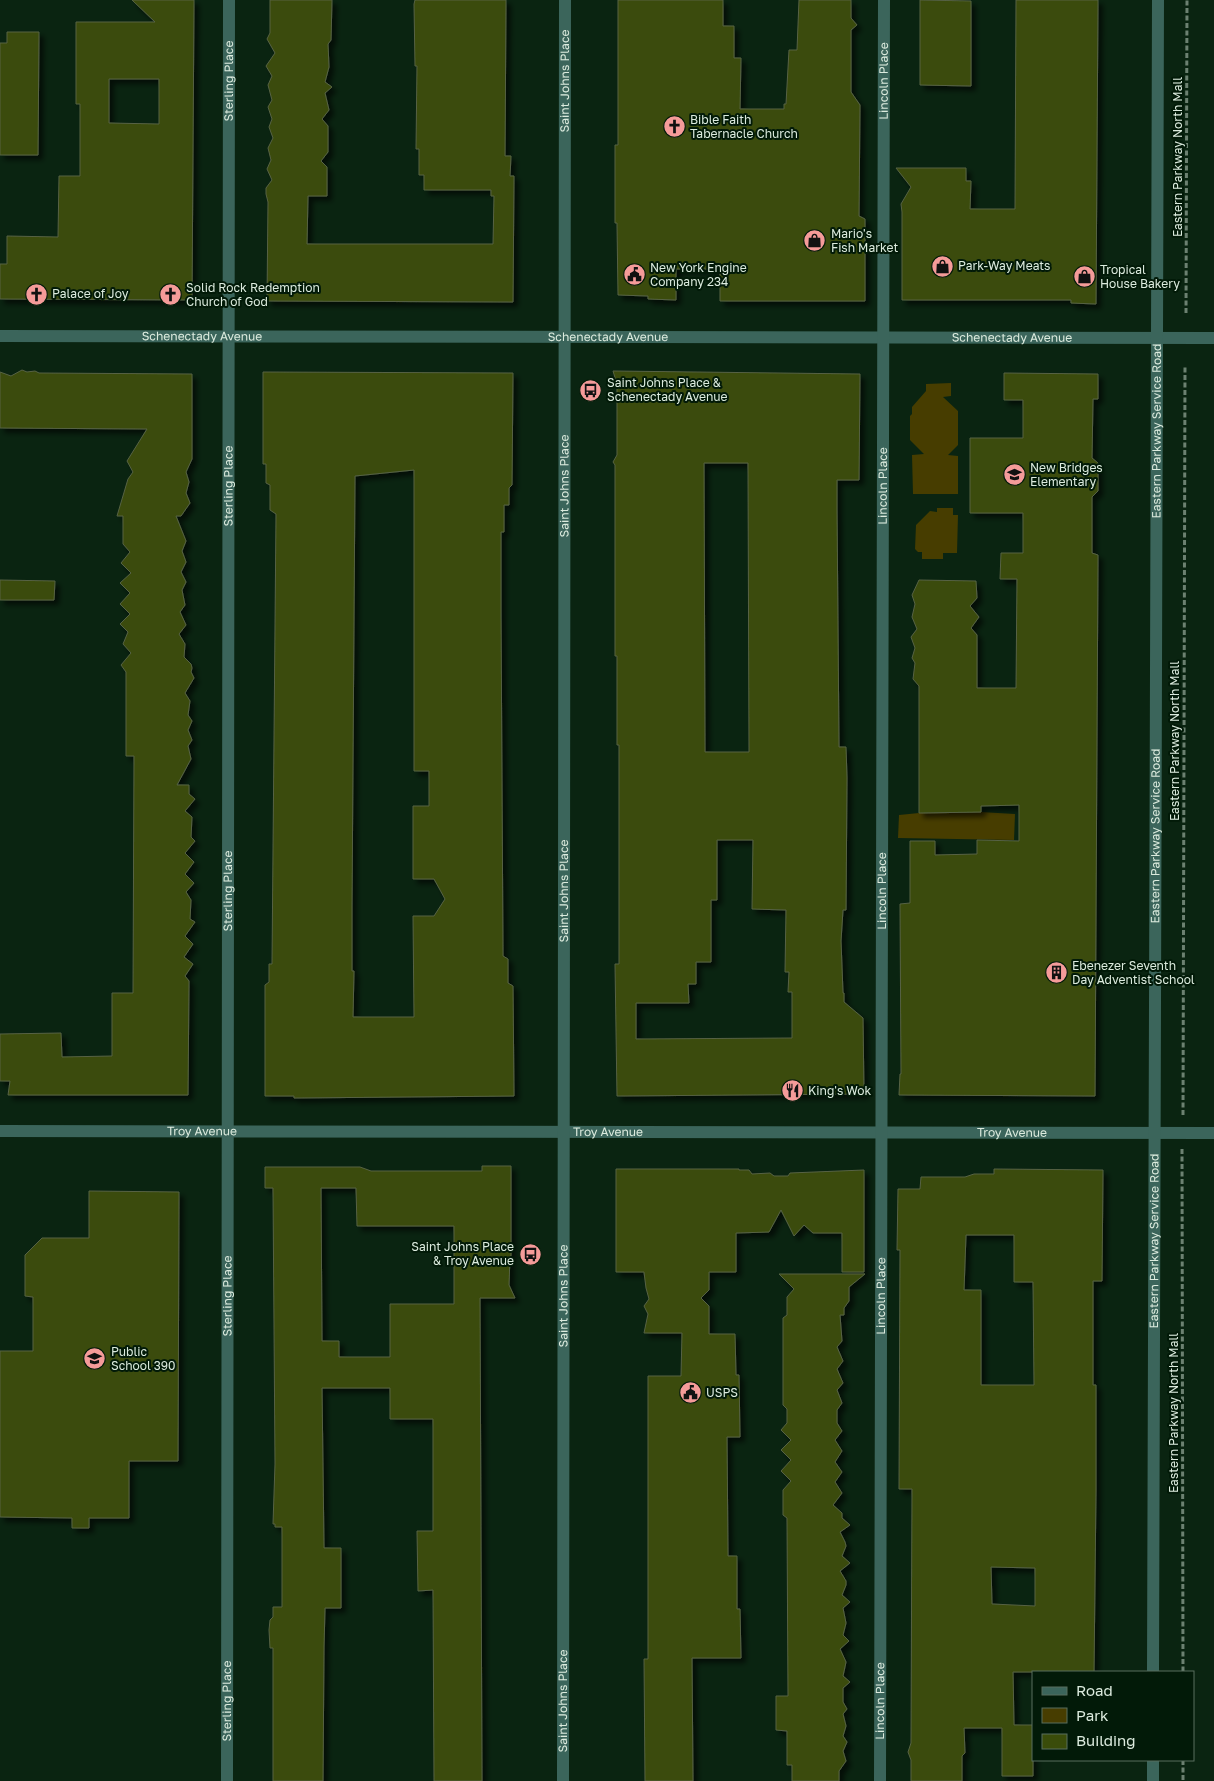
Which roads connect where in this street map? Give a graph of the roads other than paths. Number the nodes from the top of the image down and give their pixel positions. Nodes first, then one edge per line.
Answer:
1 (229, 0) edge
2 (565, 0) edge
3 (884, 0) edge
4 (1158, 0) edge
5 (0, 336) edge
6 (228, 336) junction
7 (565, 337) junction
8 (882, 337) junction
9 (1156, 337) junction
10 (1214, 338) edge
11 (0, 1131) edge
12 (228, 1131) junction
13 (563, 1132) junction
14 (882, 1132) junction
15 (1154, 1132) junction
16 (1214, 1133) edge
17 (1153, 1671) edge
18 (1153, 1761) edge
19 (227, 1781) edge
20 (563, 1781) edge
21 (880, 1781) edge
22 (1153, 1781) edge

1 - 6 street, Sterling Place
2 - 7 street, Saint Johns Place
3 - 8 street, Lincoln Place
4 - 9 street, Eastern Parkway Service Road
5 - 6 street, Schenectady Avenue
6 - 7 street, Schenectady Avenue
6 - 12 street, Sterling Place
7 - 8 street, Schenectady Avenue
7 - 13 street, Saint Johns Place
8 - 9 street, Schenectady Avenue
8 - 14 street, Lincoln Place
9 - 10 street, Schenectady Avenue
9 - 15 street, Eastern Parkway Service Road
11 - 12 street, Troy Avenue
12 - 13 street, Troy Avenue
12 - 19 street, Sterling Place
13 - 14 street, Troy Avenue
13 - 20 street, Saint Johns Place
14 - 15 street, Troy Avenue
14 - 21 street, Lincoln Place
15 - 16 street, Troy Avenue
15 - 17 street, Eastern Parkway Service Road
18 - 22 street

